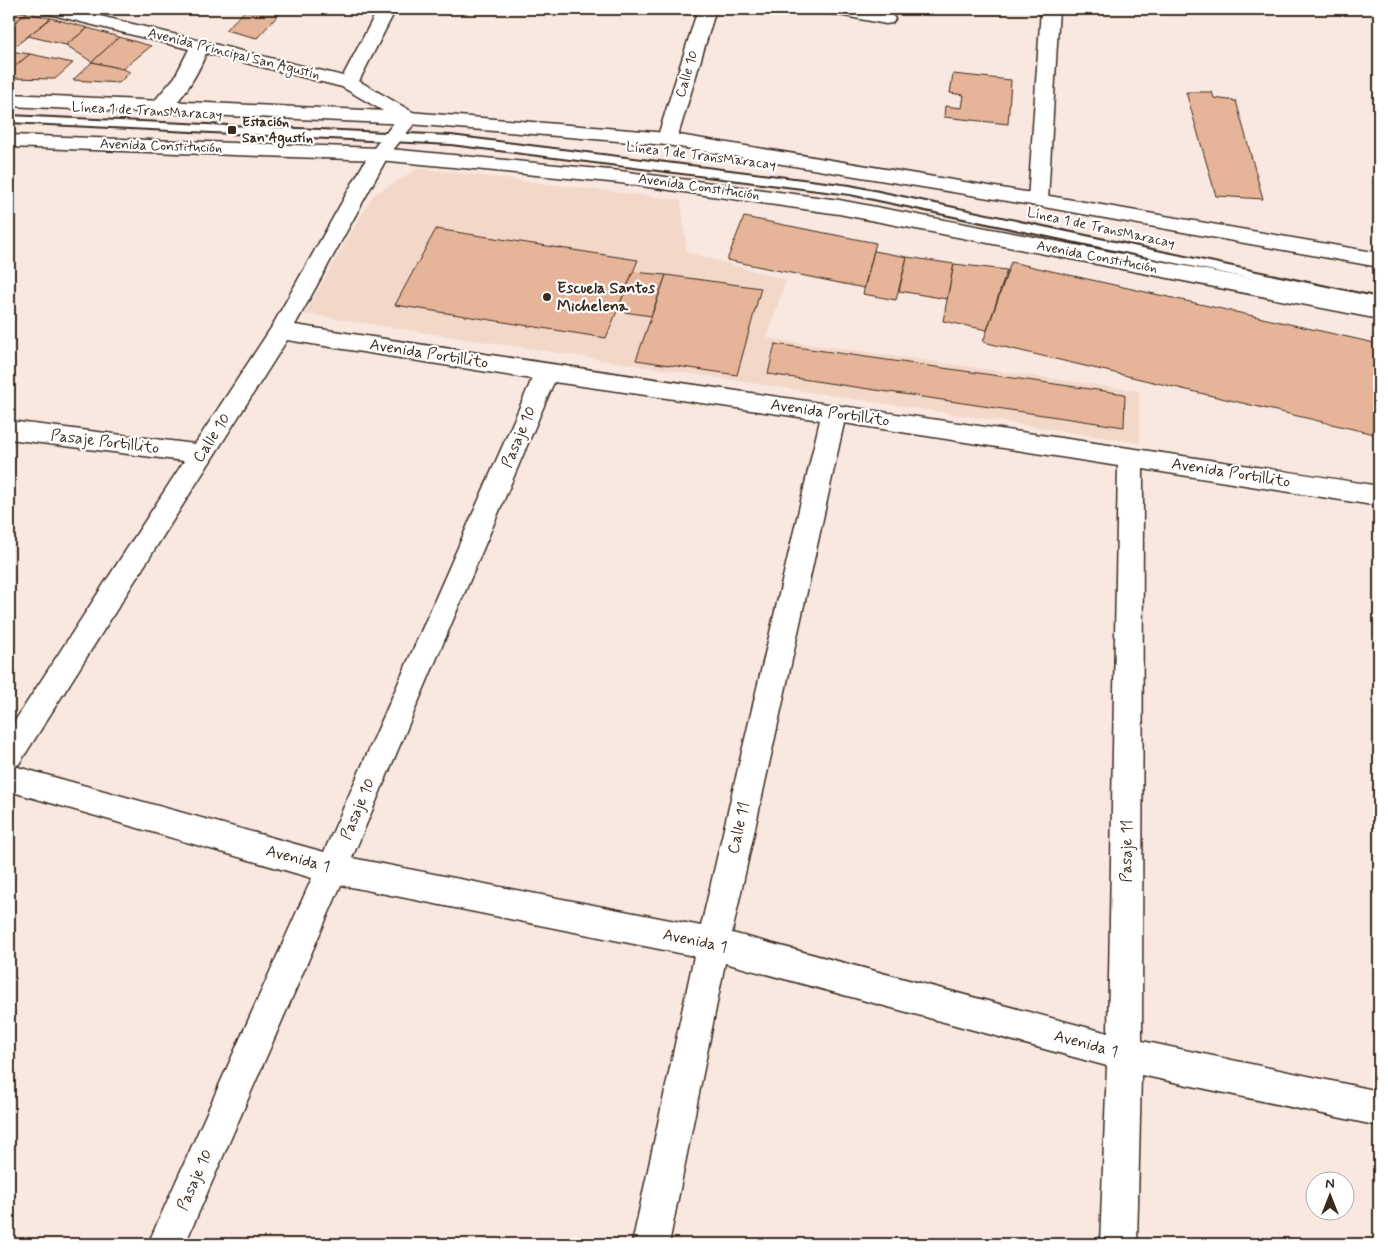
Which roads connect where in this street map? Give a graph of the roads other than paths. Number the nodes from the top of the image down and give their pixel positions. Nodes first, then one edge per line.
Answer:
1 (51, 9) edge
2 (387, 9) edge
3 (707, 9) edge
4 (835, 9) edge
5 (1050, 9) edge
6 (886, 19) dead end
7 (199, 46) junction
8 (349, 83) junction
9 (9, 100) edge
10 (160, 106) junction
11 (409, 118) junction
12 (9, 119) edge
13 (667, 139) junction
14 (9, 140) edge
15 (386, 146) junction
16 (1038, 200) junction
17 (1379, 260) edge
18 (1379, 302) edge
19 (1379, 311) edge
20 (281, 330) junction
21 (546, 373) junction
22 (834, 413) junction
23 (9, 430) edge
24 (201, 454) junction
25 (1131, 458) junction
26 (1379, 496) edge
27 (9, 755) edge
28 (9, 778) edge
29 (332, 869) junction
30 (713, 944) junction
31 (1125, 1054) junction
32 (1379, 1110) edge
33 (166, 1244) edge
34 (650, 1244) edge
35 (1118, 1244) edge

1 - 7 street, Avenida Principal San Agustín
2 - 8 street
3 - 13 street, Calle 10
4 - 6 street
5 - 16 street
7 - 8 street, Avenida Principal San Agustín
7 - 10 street
8 - 11 street, Avenida Principal San Agustín
9 - 10 street
10 - 11 street
11 - 13 street
11 - 15 street, Calle 10
12 - 15 lane, Línea 1 de TransMaracay
13 - 16 street
14 - 15 street, Avenida Constitución
15 - 18 lane, Línea 1 de TransMaracay
15 - 19 street, Avenida Constitución
15 - 20 street, Calle 10
16 - 17 street
20 - 21 street, Avenida Portillito
20 - 24 street, Calle 10
21 - 22 street, Avenida Portillito
21 - 29 street, Pasaje 10
22 - 25 street, Avenida Portillito
22 - 30 street, Calle 11
23 - 24 street, Pasaje Portillito
24 - 27 street, Calle 10
25 - 26 street, Avenida Portillito
25 - 31 street, Pasaje 11
28 - 29 street, Avenida 1
29 - 30 street, Avenida 1
29 - 33 street, Pasaje 10
30 - 31 street, Avenida 1
30 - 34 street, Calle 11
31 - 32 street, Avenida 1
31 - 35 street, Pasaje 11

